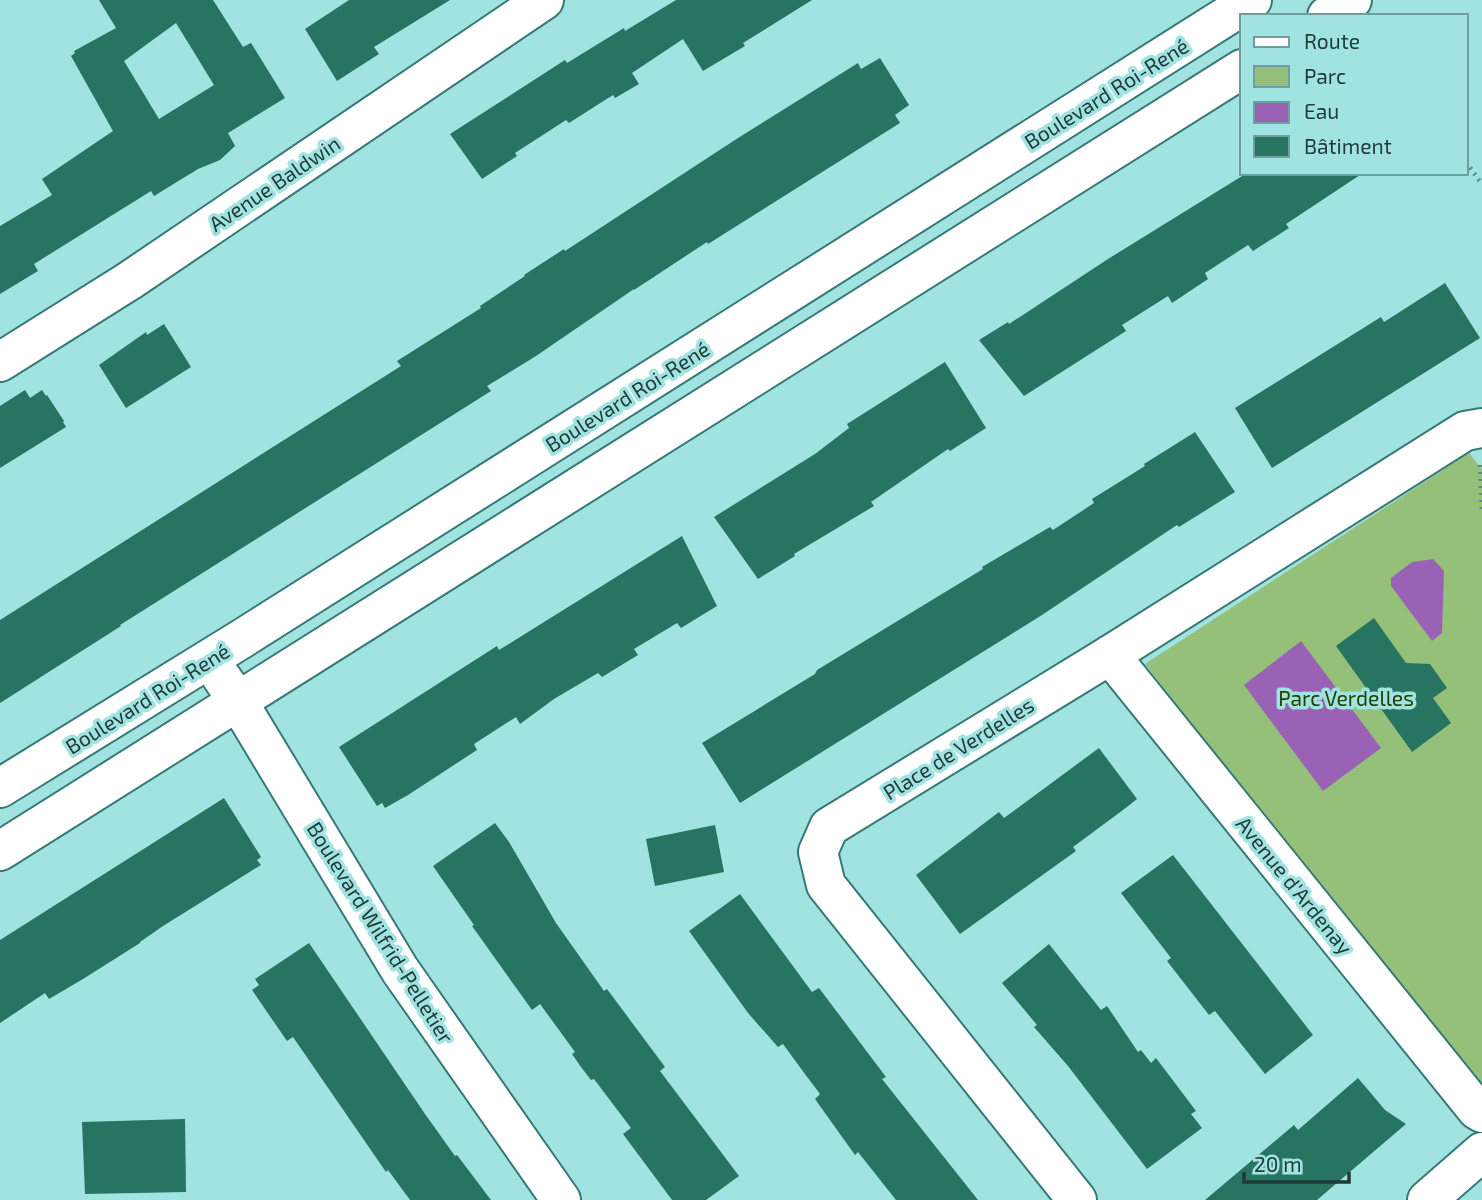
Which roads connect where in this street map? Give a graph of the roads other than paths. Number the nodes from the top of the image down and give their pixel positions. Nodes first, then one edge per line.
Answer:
1 (544, 0) edge
2 (1252, 0) edge
3 (1352, 0) edge
4 (1206, 12) edge
5 (1329, 14) edge
6 (1240, 66) edge
7 (1240, 70) edge
8 (0, 362) edge
9 (1482, 428) edge
10 (1110, 655) junction
11 (209, 659) junction
12 (237, 700) junction
13 (0, 788) edge
14 (0, 851) edge
15 (1482, 1113) edge
16 (1482, 1152) edge
17 (561, 1200) edge
18 (1077, 1200) edge
19 (1426, 1200) edge

1 - 8 street, Avenue Baldwin
2 - 4 street, Boulevard Roi-René
3 - 5 street
4 - 6 street
4 - 11 street, Boulevard Roi-René
7 - 12 street
9 - 10 street, Place de Verdelles
10 - 15 street, Avenue d'Ardenay
10 - 18 street, Place de Verdelles
11 - 12 street, Boulevard Wilfrid-Pelletier
11 - 13 street, Boulevard Roi-René
12 - 14 street
12 - 17 street, Boulevard Wilfrid-Pelletier
16 - 19 street

